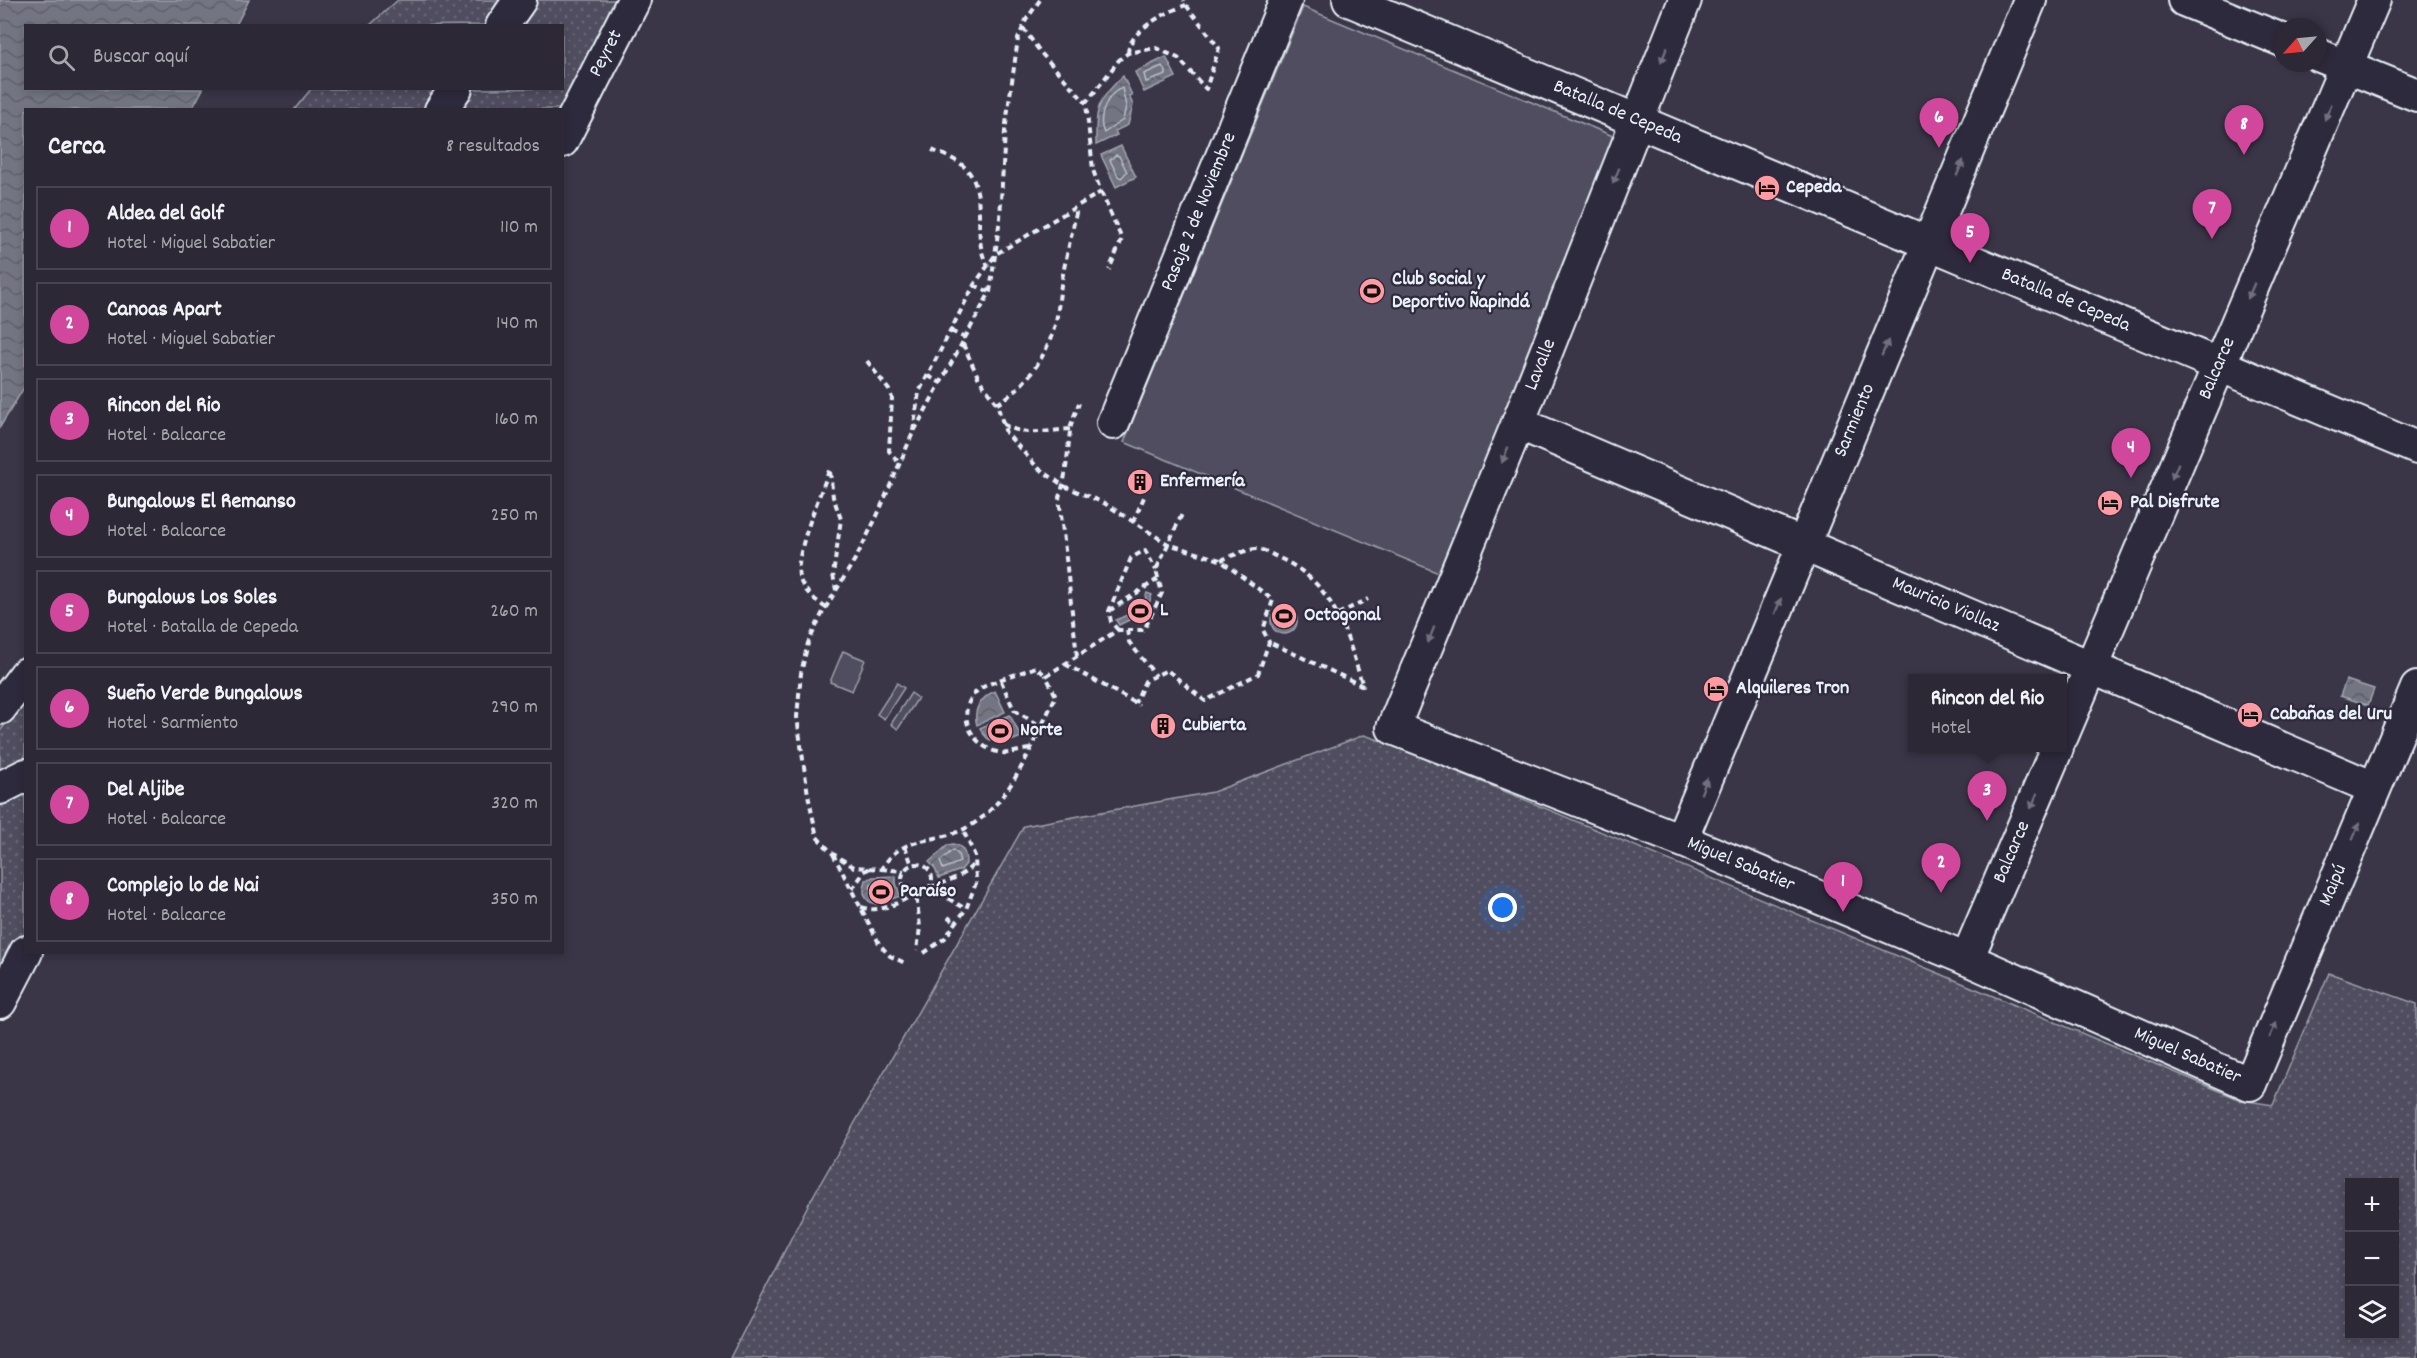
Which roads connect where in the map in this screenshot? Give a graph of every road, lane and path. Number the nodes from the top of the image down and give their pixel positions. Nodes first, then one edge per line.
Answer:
1 (520, 0) edge
2 (634, 0) edge
3 (1041, 0) edge
4 (1184, 0) edge
5 (1286, 0) edge
6 (1349, 0) edge
7 (1685, 0) edge
8 (2030, 0) edge
9 (2184, 0) edge
10 (2374, 0) edge
11 (1186, 5) junction
12 (503, 24) edge
13 (1023, 28) junction
14 (2273, 36) edge
15 (1128, 53) junction
16 (2327, 59) edge
17 (2347, 67) junction
18 (455, 90) edge
19 (2417, 95) edge
20 (1086, 103) junction
21 (442, 108) edge
22 (1638, 122) junction
23 (564, 137) edge
24 (932, 150) dead end
25 (1101, 192) junction
26 (1077, 206) junction
27 (1929, 243) junction
28 (996, 254) junction
29 (988, 266) junction
30 (1109, 270) dead end
31 (974, 285) junction
32 (990, 292) junction
33 (951, 331) junction
34 (964, 341) junction
35 (867, 361) dead end
36 (2219, 365) junction
37 (928, 376) junction
38 (941, 383) junction
39 (1079, 403) dead end
40 (997, 404) junction
41 (1113, 423) dead end
42 (1518, 423) junction
43 (1003, 424) junction
44 (1070, 429) junction
45 (912, 435) junction
46 (2417, 448) edge
47 (900, 464) junction
48 (1064, 486) junction
49 (1146, 495) dead end
50 (1183, 512) dead end
51 (1133, 522) junction
52 (1168, 544) junction
53 (1804, 545) junction
54 (1220, 560) junction
55 (1156, 570) junction
56 (1158, 579) junction
57 (837, 590) junction
58 (1368, 599) dead end
59 (826, 608) junction
60 (1109, 611) junction
61 (1338, 614) junction
62 (1118, 630) junction
63 (1127, 630) junction
64 (1269, 642) junction
65 (1077, 657) junction
66 (1065, 664) junction
67 (2091, 667) junction
68 (1046, 676) junction
69 (1156, 676) junction
70 (24, 677) edge
71 (1001, 681) junction
72 (2417, 688) edge
73 (0, 708) edge
74 (2067, 724) edge
75 (1041, 726) junction
76 (1393, 728) joint
77 (1029, 749) junction
78 (2055, 752) edge
79 (24, 776) edge
80 (0, 788) edge
81 (2374, 788) junction
82 (963, 830) junction
83 (1682, 840) junction
84 (905, 846) junction
85 (833, 854) junction
86 (975, 861) junction
87 (912, 865) junction
88 (870, 868) junction
89 (880, 869) junction
90 (904, 871) junction
91 (930, 888) junction
92 (851, 890) junction
93 (916, 894) junction
94 (860, 907) junction
95 (966, 909) junction
96 (948, 917) dead end
97 (956, 923) junction
98 (917, 951) dead end
99 (924, 953) dead end
100 (25, 954) edge
101 (1967, 959) junction
102 (905, 963) dead end
103 (0, 1002) edge
104 (2250, 1084) joint

1 - 12 street
2 - 23 street, Peyret
3 - 13 path
4 - 11 path
5 - 41 street, Pasaje 2 de Noviembre
6 - 22 street, Batalla de Cepeda
7 -> 22 street, Lavalle
27 -> 8 street, Sarmiento
9 - 14 street
10 - 17 street, Balcarce
11 - 15 path
11 - 15 path
13 - 20 path
13 - 28 path
15 - 20 path
16 - 17 street
17 - 19 street
17 -> 36 street, Balcarce
18 - 21 street
20 - 25 path
22 - 27 street, Batalla de Cepeda
22 -> 42 street, Lavalle
24 - 29 path
25 - 26 path
25 - 30 path
26 - 28 path
26 - 40 path
27 - 36 street, Batalla de Cepeda
53 -> 27 street, Sarmiento
28 - 29 path
28 - 32 path
29 - 31 path
31 - 32 path
31 - 33 path
32 - 34 path
33 - 34 path
33 - 37 path
34 - 38 path
34 - 40 path
35 - 47 path
36 - 46 street, Batalla de Cepeda
36 -> 67 street, Balcarce
37 - 38 path
37 - 45 path
38 - 45 path
39 - 44 path
40 - 43 path
42 - 53 street, Mauricio Viollaz
42 -> 76 street, Lavalle
43 - 44 path
43 - 48 path
44 - 48 path
45 - 47 path
47 - 57 path
48 - 51 path
48 - 65 path
49 - 51 path
50 - 52 path
51 - 52 path
52 - 54 path
52 - 55 path
53 - 67 street, Mauricio Viollaz
83 -> 53 street, Sarmiento
54 - 61 path
54 - 64 path
55 - 56 path
55 - 60 path
56 - 60 path
56 - 63 path
57 - 59 path
57 - 59 path
58 - 61 path
59 - 85 path
60 - 62 path
61 - 64 path
62 - 63 path
62 - 65 path
63 - 69 path
64 - 69 path
65 - 66 path
66 - 68 path
66 - 69 path
67 - 74 street, Balcarce
67 - 81 street, Mauricio Viollaz
68 - 71 path
68 - 75 path
70 - 73 street
71 - 75 path
71 - 77 path
72 - 81 street, Maipú
75 - 77 path
76 - 83 street, Miguel Sabatier
77 - 82 path
78 -> 101 street, Balcarce
79 - 80 street
104 -> 81 street, Maipú
82 - 84 path
82 - 86 path
83 - 101 street, Miguel Sabatier
84 - 87 path
84 - 89 path
85 - 88 path
85 - 92 path
86 - 91 path
86 - 95 path
87 - 90 path
87 - 91 path
88 - 89 path
88 - 92 path
89 - 90 path
90 - 93 path
91 - 93 path
91 - 95 path
92 - 94 path
93 - 94 path
93 - 98 path
94 - 102 path
95 - 97 path
96 - 97 path
97 - 99 path
100 - 103 street
101 - 104 street, Miguel Sabatier

